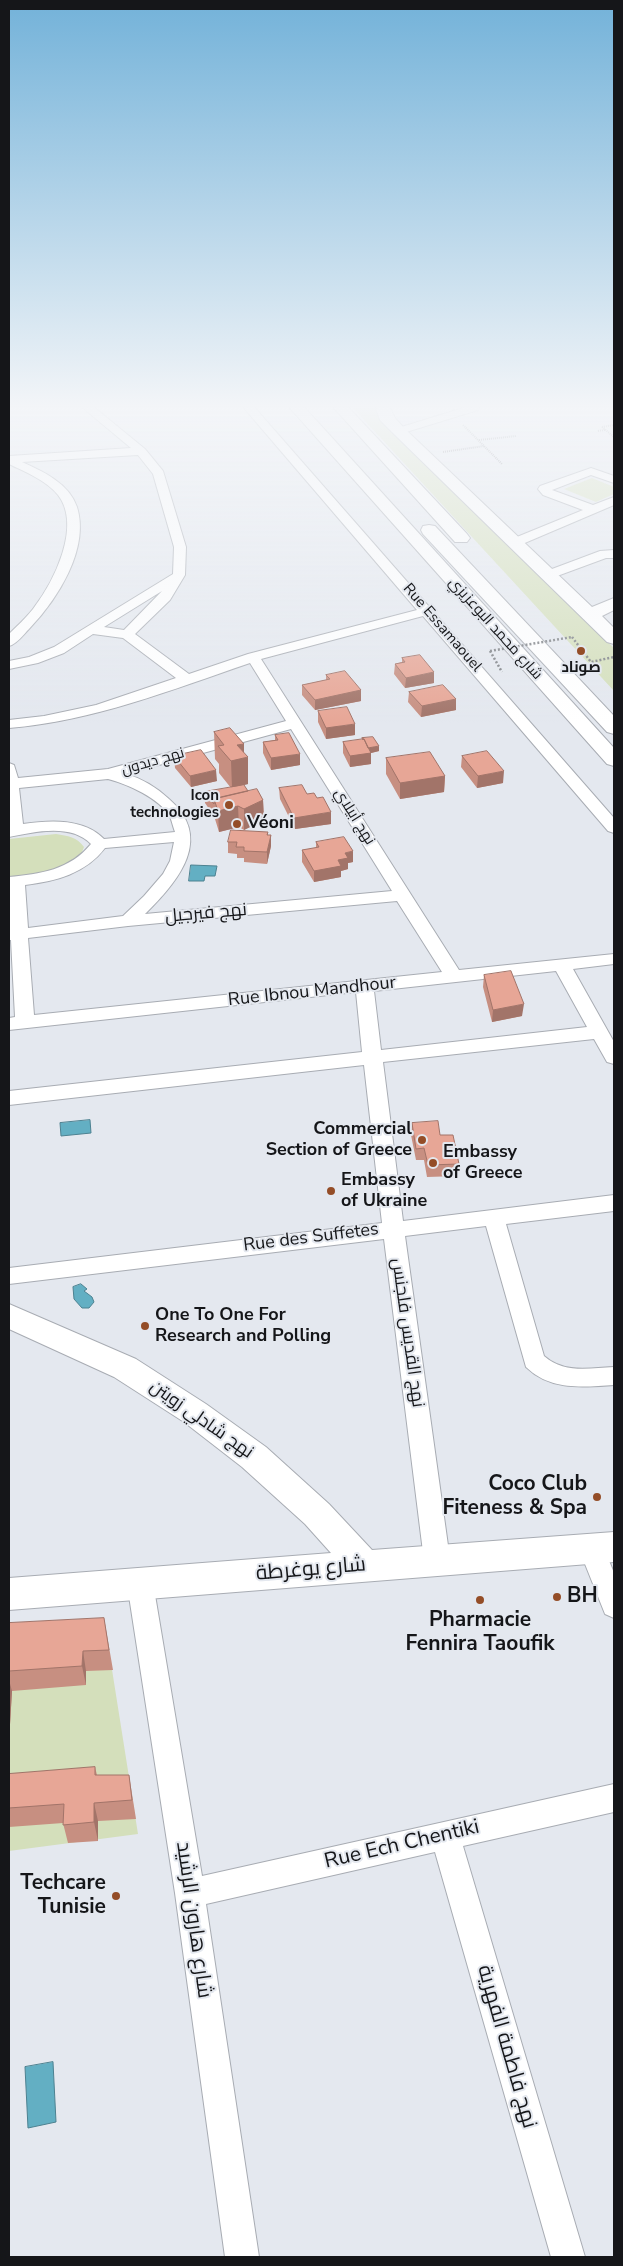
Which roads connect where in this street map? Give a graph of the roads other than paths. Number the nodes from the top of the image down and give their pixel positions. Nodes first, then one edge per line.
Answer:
1 (74, 514) edge
2 (171, 514) edge
3 (342, 514) edge
4 (372, 514) edge
5 (391, 514) edge
6 (415, 514) edge
7 (439, 514) edge
8 (486, 514) edge
9 (585, 514) edge
10 (516, 542) junction
11 (473, 551) dead end
12 (614, 554) edge
13 (438, 567) junction
14 (179, 575) junction
15 (549, 575) junction
16 (614, 603) edge
17 (428, 611) junction
18 (591, 615) junction
19 (90, 630) junction
20 (127, 634) junction
21 (614, 638) edge
22 (565, 641) road end
23 (9, 642) edge
24 (253, 657) junction
25 (9, 665) edge
26 (188, 680) junction
27 (575, 686) junction
28 (294, 723) junction
29 (9, 724) edge
30 (614, 728) edge
31 (614, 760) edge
32 (9, 768) edge
33 (108, 774) junction
34 (9, 784) edge
35 (614, 828) edge
36 (12, 831) edge
37 (184, 836) junction
38 (100, 844) junction
39 (12, 882) edge
40 (403, 895) junction
41 (128, 921) junction
42 (14, 934) edge
43 (614, 959) edge
44 (562, 965) junction
45 (454, 977) junction
46 (364, 986) junction
47 (17, 1023) edge
48 (599, 1032) junction
49 (374, 1057) junction
50 (614, 1058) edge
51 (9, 1098) edge
52 (614, 1203) edge
53 (494, 1218) junction
54 (393, 1228) junction
55 (9, 1276) edge
56 (9, 1316) edge
57 (614, 1376) edge
58 (603, 1548) edge
59 (437, 1560) junction
60 (364, 1566) junction
61 (140, 1584) junction
62 (9, 1594) edge
63 (614, 1606) edge
64 (614, 1798) edge
65 (445, 1836) junction
66 (190, 1893) junction
67 (242, 2257) edge
68 (568, 2257) edge

1 - 23 street
2 - 14 street
3 - 17 street, Rue Essamaouel
4 - 13 main road
5 - 13 main road, شارع محمد البوعزيزي
6 - 27 main road, شارع محمد البوعزيزي
7 - 11 main road
8 - 10 main road
9 - 10 street
10 - 15 main road
12 - 15 street
13 - 31 main road, شارع محمد البوعزيزي
14 - 19 street
14 - 20 street
15 - 18 main road
16 - 18 main road
17 - 24 street
17 - 35 street, Rue Essamaouel
18 - 21 main road
19 - 20 street
19 - 25 street
20 - 26 street
22 - 27 main road
24 - 26 street
24 - 28 street, نهج أبيلاي
26 - 29 street
27 - 30 main road, شارع محمد البوعزيزي
28 - 33 street, نهج ديدون
28 - 40 street, نهج أبيلاي
32 - 34 street
33 - 34 street, نهج ديدون
33 - 37 street
34 - 36 street
36 - 38 street
37 - 38 street
37 - 41 street
38 - 39 street
39 - 42 street
40 - 41 street, نهج فيرجيل
40 - 45 street, نهج أبيلاي
41 - 42 street, نهج فيرجيل
42 - 47 street
43 - 44 street, Rue Ibnou Mandhour
44 - 45 street, Rue Ibnou Mandhour
44 - 48 street
45 - 46 street, Rue Ibnou Mandhour
46 - 47 street, Rue Ibnou Mandhour
46 - 49 street, نهج القديس فلجنس
48 - 49 street
48 - 50 street
49 - 51 street
49 - 54 street, نهج القديس فلجنس
52 - 53 street, Rue des Suffetes
53 - 54 street, Rue des Suffetes
53 - 57 street
54 - 55 street, Rue des Suffetes
54 - 59 street, نهج القديس فلجنس
56 - 60 main road, نهج شادلي زويتن
58 - 59 main road, شارع يوغرطة
58 - 63 street
59 - 60 main road, شارع يوغرطة
60 - 61 main road, شارع يوغرطة
61 - 62 main road, شارع يوغرطة
61 - 66 street, شارع هارون الرشيد
64 - 65 street, Rue Ech Chentiki
65 - 66 street, Rue Ech Chentiki
65 - 68 street, نهج فاطمة الفهرية
66 - 67 street, شارع هارون الرشيد

